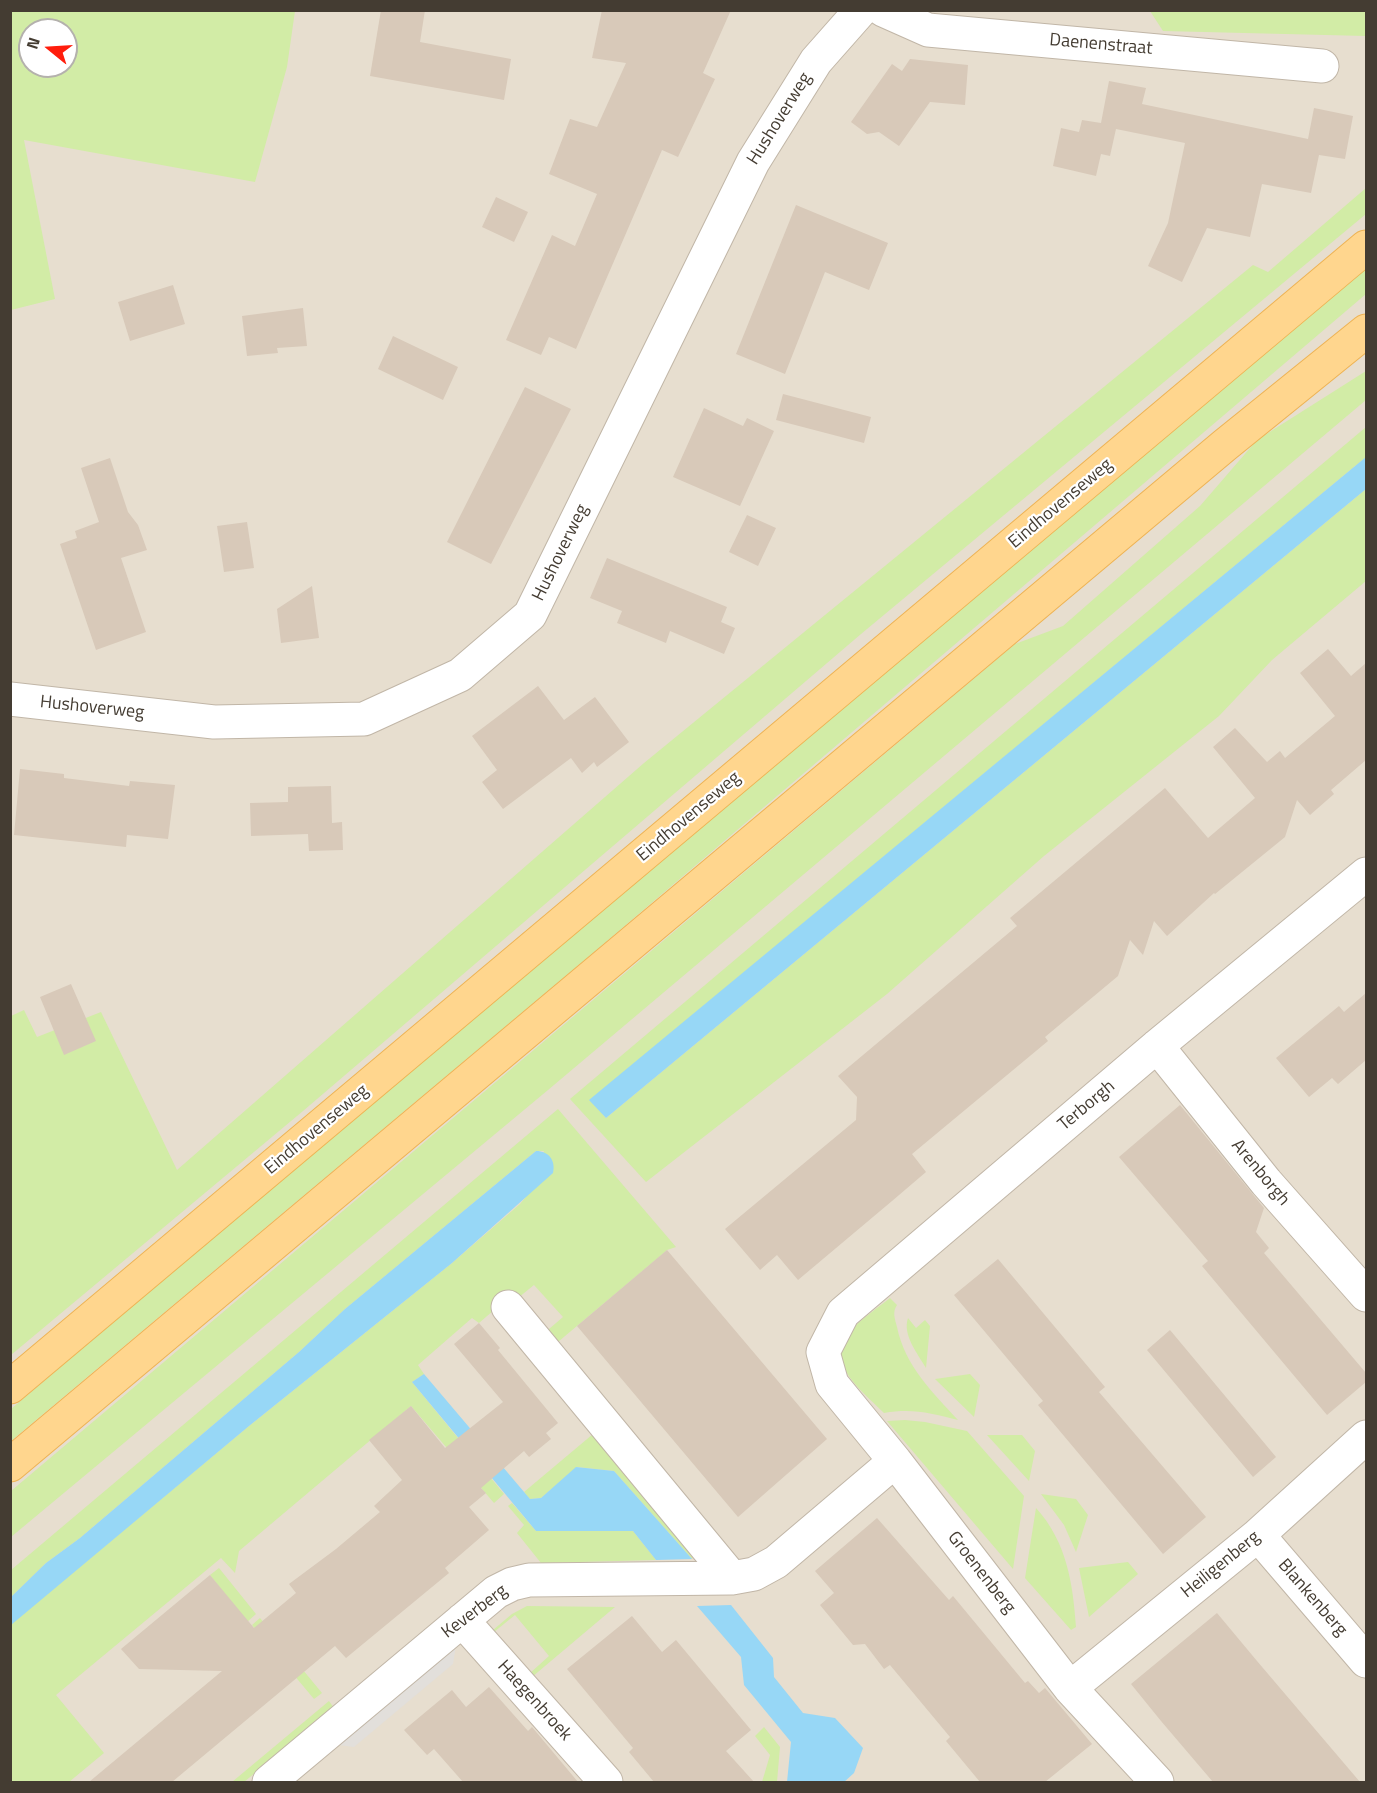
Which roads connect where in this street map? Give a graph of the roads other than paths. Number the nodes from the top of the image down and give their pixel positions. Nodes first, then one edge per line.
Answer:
1 (861, 10) edge
2 (883, 10) edge
3 (1322, 66) dead end
4 (1366, 247) edge
5 (1366, 331) edge
6 (10, 699) edge
7 (1366, 874) edge
8 (1157, 1047) junction
9 (1366, 1295) edge
10 (507, 1307) dead end
11 (823, 1352) joint
12 (10, 1387) edge
13 (1366, 1437) edge
14 (895, 1461) junction
15 (10, 1465) edge
16 (1258, 1535) junction
17 (732, 1578) junction
18 (462, 1620) junction
19 (1366, 1661) edge
20 (1070, 1688) junction
21 (1150, 1780) edge
22 (269, 1782) edge
23 (606, 1782) edge

1 - 6 street, Hushoverweg
2 - 3 street, Daenenstraat
4 - 12 main road, Eindhovenseweg
5 - 15 main road
7 - 8 street, Terborgh
8 - 9 street, Arenborgh
8 - 11 street, Terborgh
10 - 17 street
11 - 14 street, Groenenberg
13 - 16 street, Heiligenberg
14 - 17 street, Keverberg
14 - 20 street, Groenenberg
16 - 19 street, Blankenberg
16 - 20 street, Heiligenberg
17 - 18 street, Keverberg
18 - 22 street, Keverberg
18 - 23 street, Haegenbroek
20 - 21 street, Groenenberg

